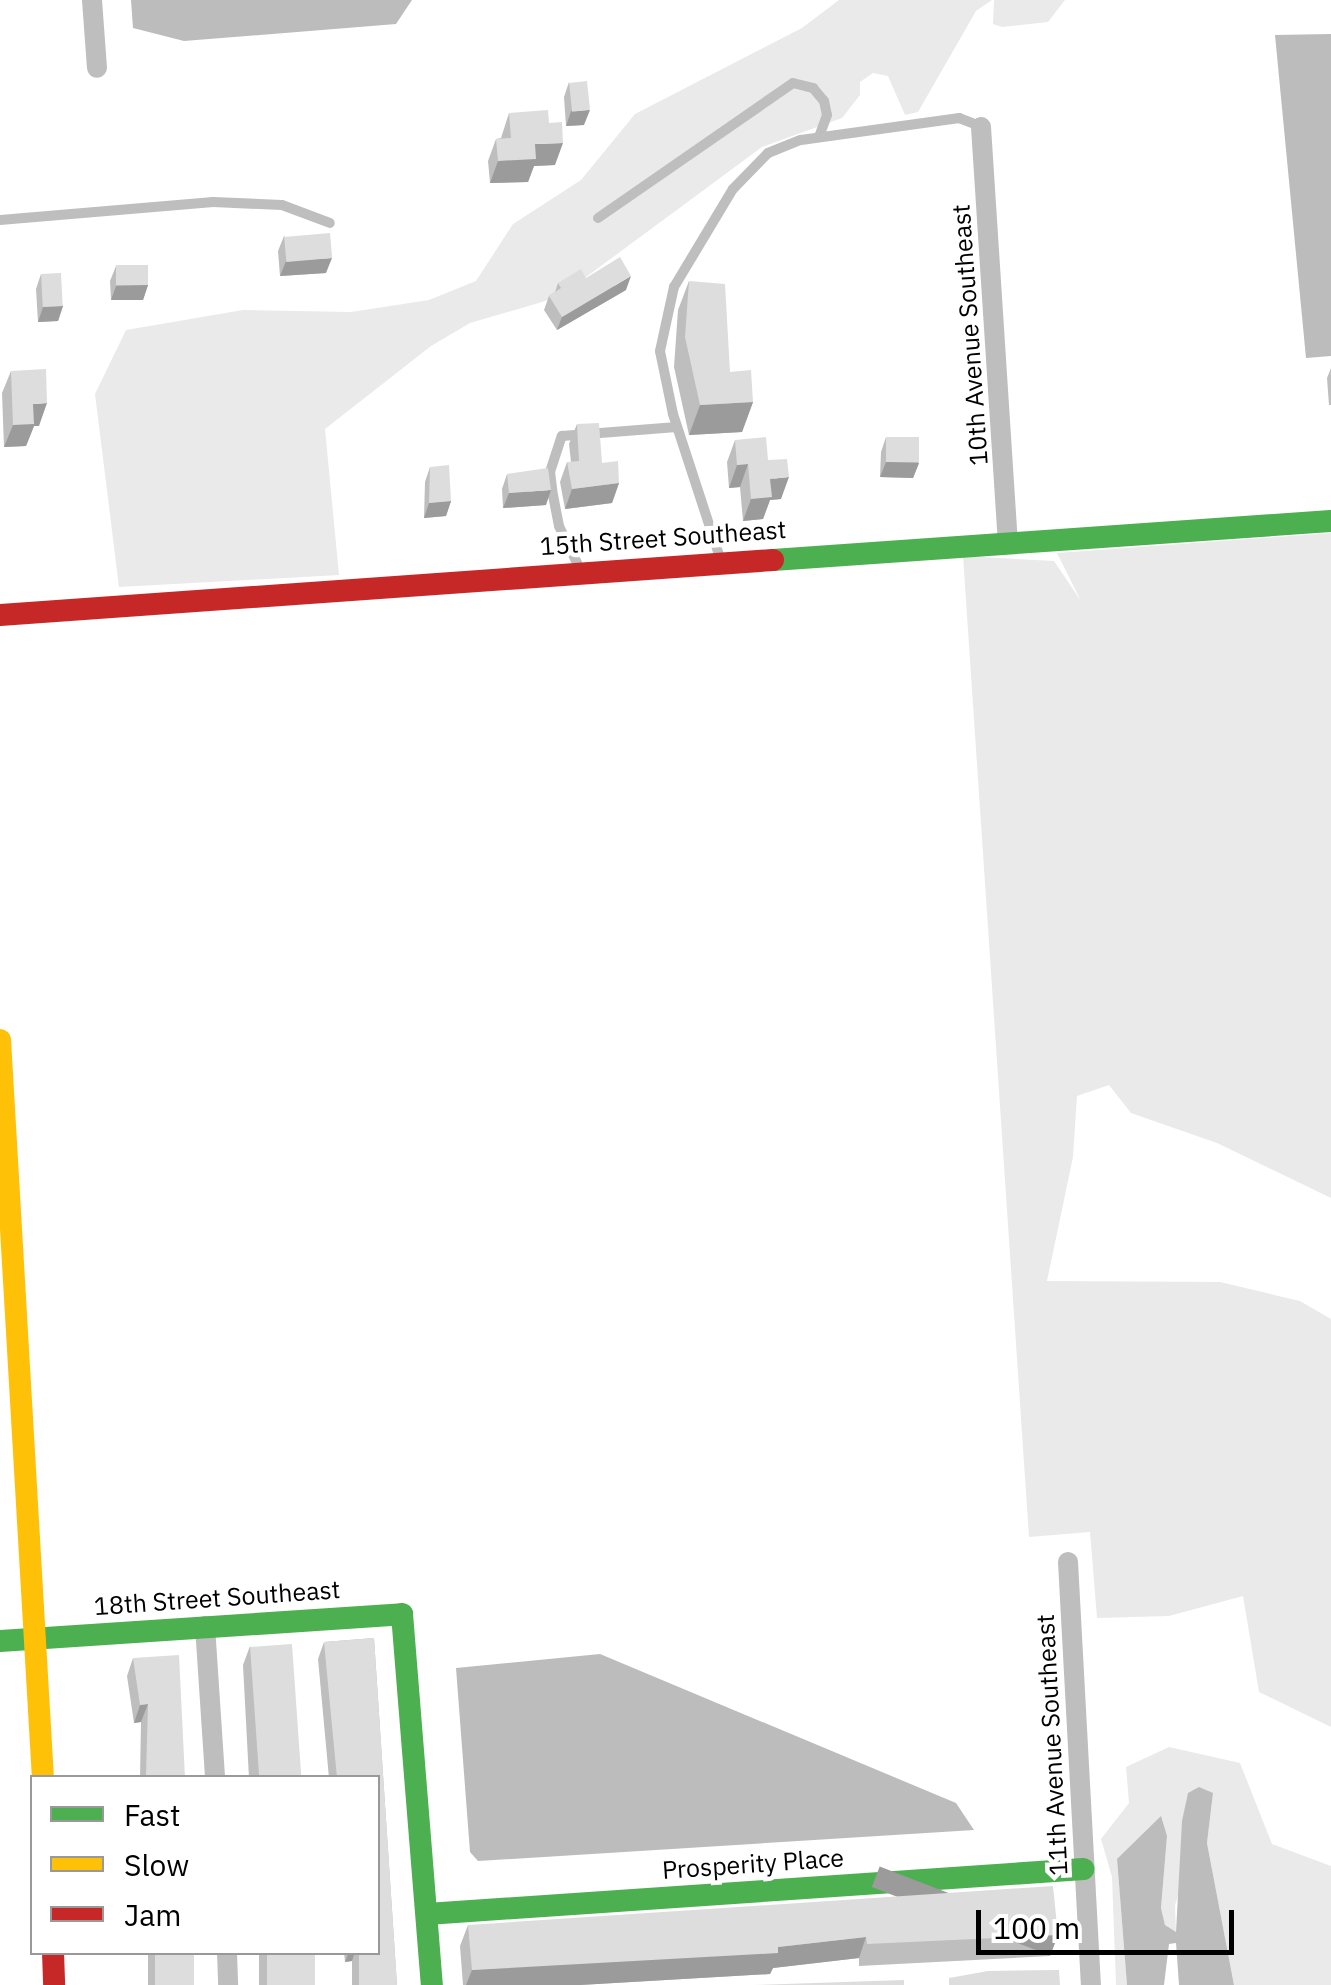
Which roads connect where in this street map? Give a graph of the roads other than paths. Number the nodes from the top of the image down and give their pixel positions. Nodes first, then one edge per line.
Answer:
1 (92, 0) edge
2 (96, 68) dead end
3 (981, 127) joint
4 (820, 137) junction
5 (598, 218) dead end
6 (0, 220) edge
7 (330, 223) dead end
8 (677, 427) junction
9 (1331, 521) edge
10 (1008, 540) junction
11 (721, 561) junction
12 (582, 572) junction
13 (0, 615) edge
14 (0, 1040) edge
15 (1068, 1562) dead end
16 (205, 1626) junction
17 (35, 1638) junction
18 (0, 1641) edge
19 (43, 1775) edge
20 (215, 1775) edge
21 (1083, 1868) junction
22 (427, 1914) junction
23 (52, 1955) edge
24 (227, 1955) edge
25 (54, 1985) edge
26 (228, 1985) edge
27 (432, 1985) edge
28 (1091, 1985) edge

1 - 2 street
3 - 4 lane
3 - 10 street, 10th Avenue Southeast
4 - 5 lane
4 - 8 lane
6 - 7 lane
8 - 11 lane
8 - 12 lane
9 - 10 street, 15th Street Southeast
10 - 11 street, 15th Street Southeast
11 - 12 street, 15th Street Southeast
12 - 13 street, 15th Street Southeast
14 - 17 street
15 - 21 street, 11th Avenue Southeast
16 - 17 street, 18th Street Southeast
16 - 20 street
16 - 22 street, 18th Street Southeast
17 - 18 street, 18th Street Southeast
17 - 19 street
21 - 22 street, Prosperity Place
21 - 28 street, 11th Avenue Southeast
22 - 27 street
23 - 25 street
24 - 26 street

